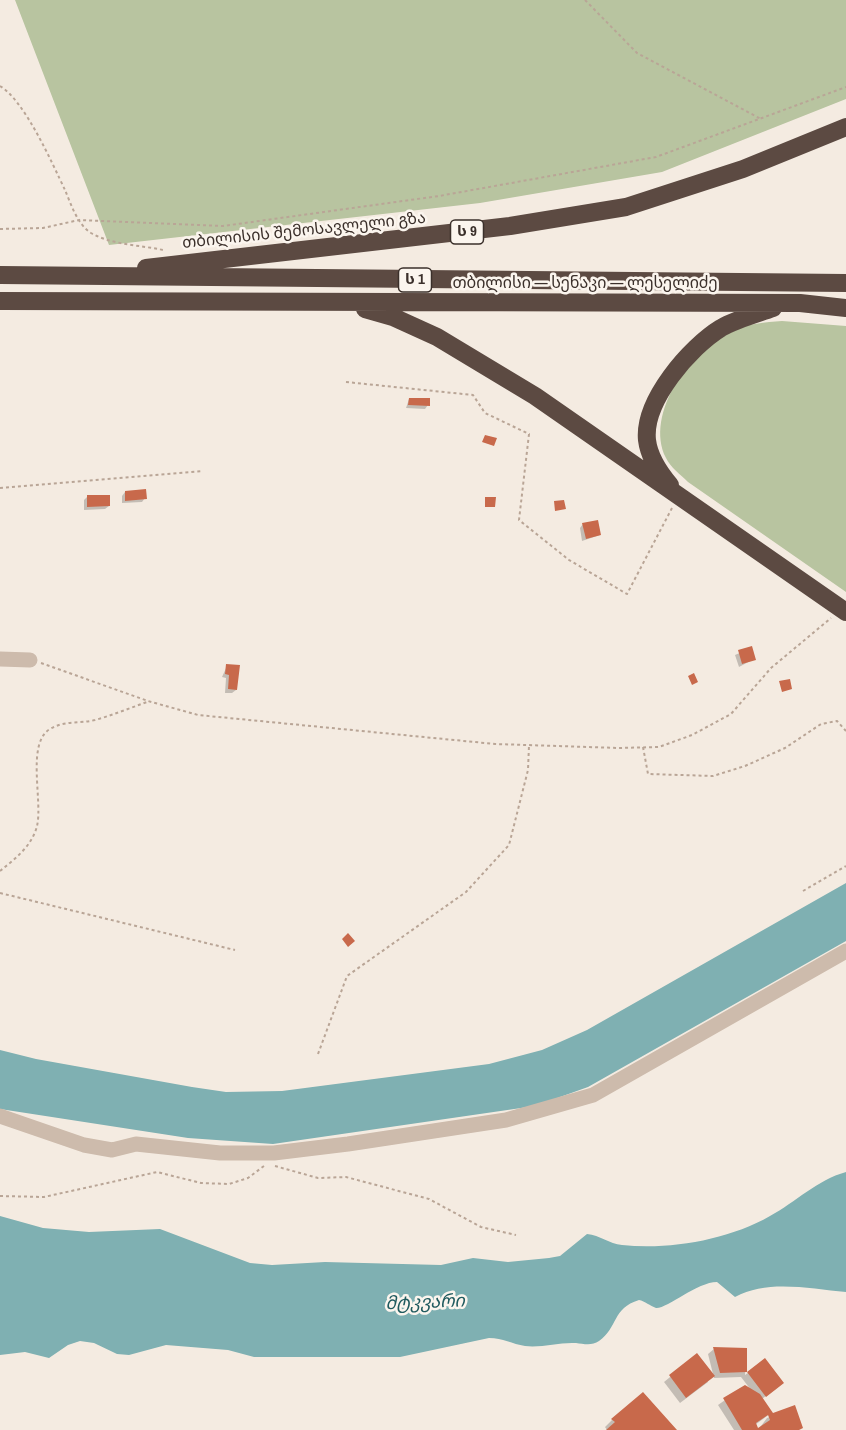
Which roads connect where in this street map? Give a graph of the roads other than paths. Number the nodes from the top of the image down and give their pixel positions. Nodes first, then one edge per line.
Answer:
1 (846, 127) edge
2 (0, 275) edge
3 (75, 276) junction
4 (846, 283) edge
5 (0, 302) edge
6 (330, 303) junction
7 (786, 304) junction
8 (846, 308) edge
9 (679, 495) junction
10 (845, 611) edge
11 (0, 659) edge
12 (30, 660) road end
13 (846, 951) edge
14 (0, 1116) edge

1 - 3 highway, თბილისის შემოსავლელი გზა / ს 9
2 - 3 highway, თბილისი — სენაკი — ლესელიძე / ს 1
3 - 4 highway, თბილისი — სენაკი — ლესელიძე / ს 1
5 - 6 highway, თბილისი — სენაკი — ლესელიძე / ს 1
6 - 7 highway, თბილისი — სენაკი — ლესელიძე / ს 1
6 - 9 highway
7 - 8 highway, თბილისი — სენაკი — ლესელიძე / ს 1
7 - 9 highway
9 - 10 highway
11 - 12 street
13 - 14 street

